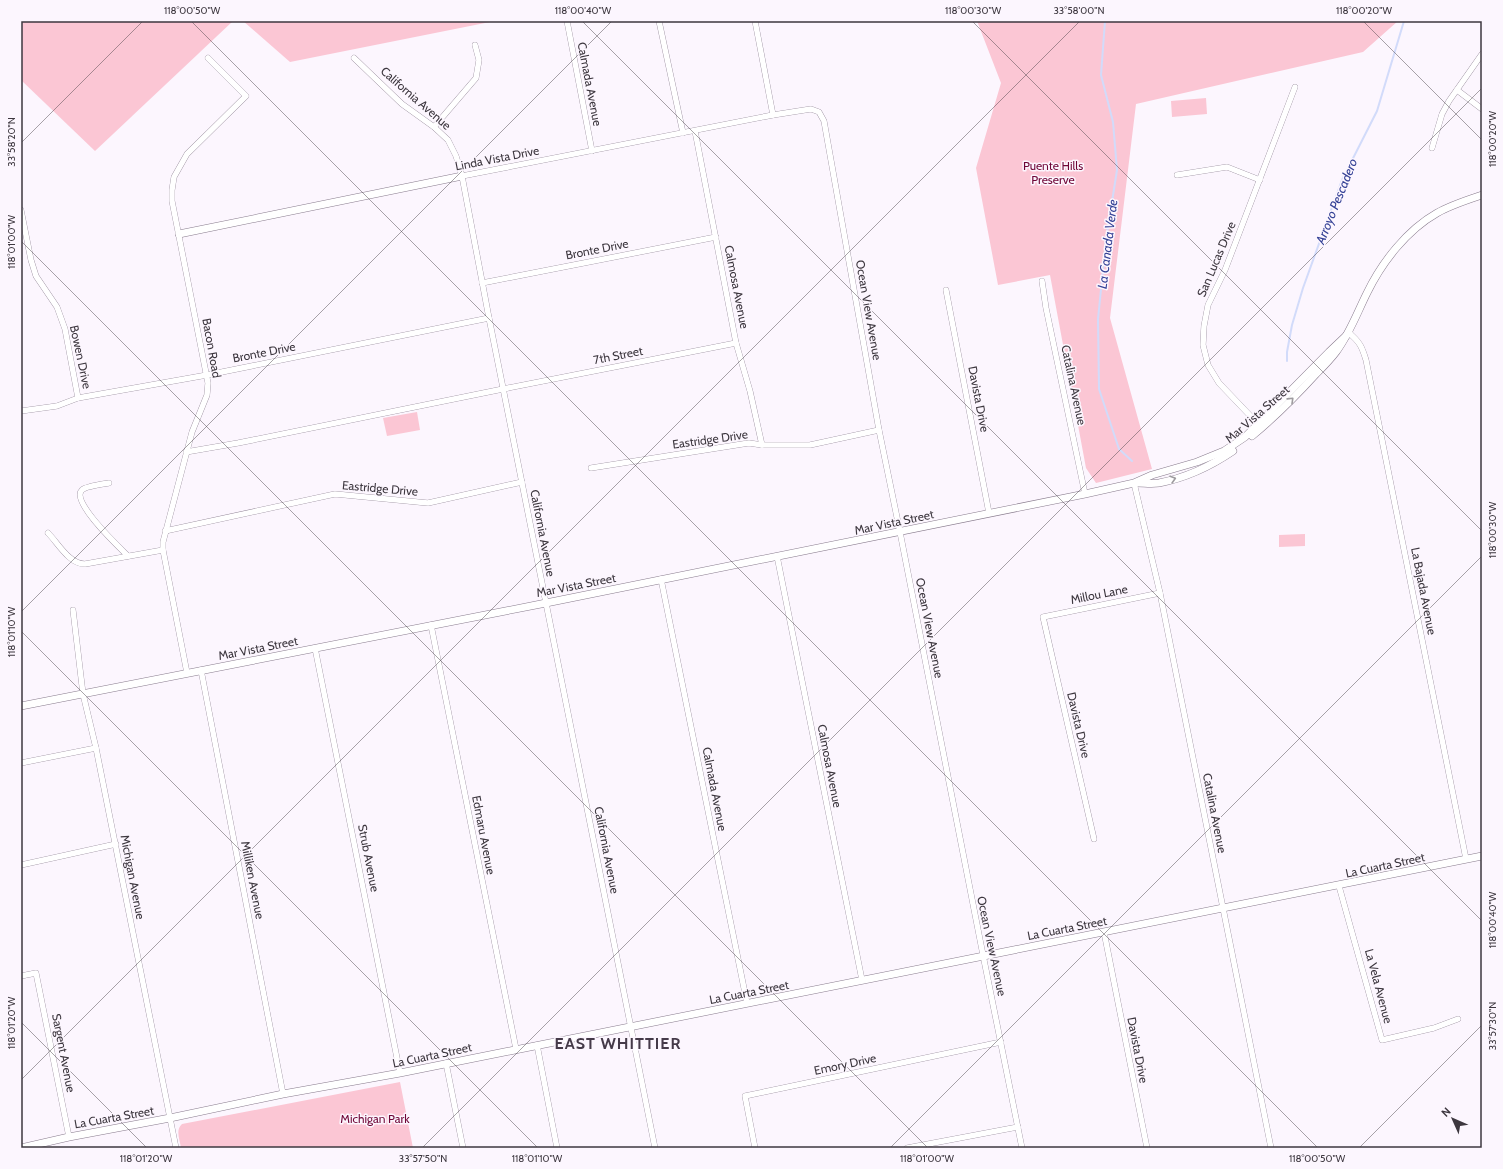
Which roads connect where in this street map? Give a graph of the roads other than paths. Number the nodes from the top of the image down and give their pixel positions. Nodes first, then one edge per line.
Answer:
1 (567, 21) edge
2 (659, 21) edge
3 (755, 21) edge
4 (475, 45) dead end
5 (1482, 54) edge
6 (208, 58) dead end
7 (354, 58) dead end
8 (1295, 87) dead end
9 (1457, 90) junction
10 (1482, 109) edge
11 (819, 112) joint
12 (773, 115) junction
13 (434, 127) junction
14 (695, 131) junction
15 (683, 133) junction
16 (1432, 148) dead end
17 (592, 151) junction
18 (1177, 175) dead end
19 (462, 176) junction
20 (1260, 180) junction
21 (1482, 195) edge
22 (21, 210) edge
23 (179, 234) junction
24 (716, 236) junction
25 (1042, 280) dead end
26 (482, 283) junction
27 (946, 290) dead end
28 (489, 318) junction
29 (1349, 333) junction
30 (736, 343) junction
31 (207, 375) junction
32 (503, 389) junction
33 (78, 398) junction
34 (21, 411) edge
35 (1260, 426) junction
36 (879, 430) junction
37 (762, 445) junction
38 (186, 452) junction
39 (591, 468) dead end
40 (522, 482) junction
41 (109, 483) dead end
42 (1134, 483) junction
43 (1085, 494) junction
44 (989, 513) junction
45 (165, 530) junction
46 (48, 532) dead end
47 (900, 532) junction
48 (163, 550) junction
49 (128, 556) junction
50 (777, 556) junction
51 (662, 579) junction
52 (1160, 593) junction
53 (546, 603) junction
54 (73, 610) dead end
55 (1043, 617) joint
56 (431, 625) junction
57 (315, 648) junction
58 (201, 670) junction
59 (187, 673) junction
60 (83, 694) junction
61 (21, 706) edge
62 (96, 748) junction
63 (21, 763) edge
64 (1094, 839) dead end
65 (116, 844) junction
66 (1482, 856) edge
67 (1466, 859) junction
68 (21, 865) edge
69 (1339, 886) junction
70 (1223, 908) junction
71 (1104, 932) junction
72 (983, 955) junction
73 (21, 976) edge
74 (862, 980) junction
75 (747, 1003) junction
76 (1458, 1019) dead end
77 (631, 1027) junction
78 (1001, 1042) junction
79 (537, 1045) junction
80 (516, 1049) junction
81 (446, 1063) junction
82 (400, 1073) junction
83 (283, 1094) junction
84 (170, 1118) junction
85 (1018, 1127) junction
86 (69, 1137) junction
87 (21, 1148) edge
88 (176, 1148) edge
89 (463, 1148) edge
90 (557, 1148) edge
91 (655, 1148) edge
92 (755, 1148) edge
93 (908, 1148) edge
94 (1022, 1148) edge
95 (1147, 1148) edge
96 (1271, 1148) edge

1 - 17 street, Calmada Avenue
2 - 15 street
3 - 12 street
4 - 13 street
5 - 9 street
6 - 23 street, Bacon Road
7 - 13 street, California Avenue
8 - 20 street, San Lucas Drive
9 - 10 street
9 - 16 street
11 - 12 street, Linda Vista Drive
11 - 36 street, Ocean View Avenue
12 - 14 street, Linda Vista Drive
13 - 19 street, California Avenue
14 - 15 street, Linda Vista Drive
14 - 24 street, Calmosa Avenue
15 - 17 street, Linda Vista Drive
17 - 19 street, Linda Vista Drive
18 - 20 street
19 - 23 street, Linda Vista Drive
19 - 26 street, California Avenue
20 - 35 street, San Lucas Drive
21 - 29 street, Mar Vista Street
22 - 33 street, Bowen Drive
23 - 31 street, Bacon Road
24 - 26 street, Bronte Drive
24 - 30 street, Calmosa Avenue
25 - 43 street, Catalina Avenue
26 - 28 street, California Avenue
27 - 44 street, Davista Drive
28 - 31 street, Bronte Drive
28 - 32 street, California Avenue
29 - 35 street, Mar Vista Street
29 - 67 street, La Bajada Avenue
30 - 32 street, 7th Street
30 - 37 street, Calmosa Avenue
31 - 33 street, Bronte Drive
31 - 38 street, Bacon Road
32 - 38 street, 7th Street
32 - 40 street, California Avenue
33 - 34 street, Bronte Drive
35 - 42 street, Mar Vista Street
36 - 37 street, Eastridge Drive
36 - 47 street, Ocean View Avenue
37 - 39 street, Eastridge Drive
38 - 45 street, Bacon Road
40 - 45 street, Eastridge Drive
40 - 53 street, California Avenue
41 - 49 street
42 - 43 street, Mar Vista Street
42 - 52 street, Catalina Avenue
43 - 44 street, Mar Vista Street
44 - 47 street, Mar Vista Street
45 - 48 street, Bacon Road
46 - 49 street
47 - 50 street, Mar Vista Street
47 - 72 street, Ocean View Avenue
48 - 49 street
48 - 59 street, Bacon Road
50 - 51 street, Mar Vista Street
50 - 74 street, Calmosa Avenue
51 - 53 street, Mar Vista Street
51 - 75 street, Calmada Avenue
52 - 55 street, Millou Lane
52 - 70 street, Catalina Avenue
53 - 56 street, Mar Vista Street
53 - 77 street, California Avenue
54 - 60 street, Michigan Avenue
55 - 64 street, Davista Drive
56 - 57 street, Mar Vista Street
56 - 80 street, Edmaru Avenue
57 - 58 street, Mar Vista Street
57 - 82 street, Strub Avenue
58 - 59 street, Mar Vista Street
58 - 83 street, Milliken Avenue
59 - 60 street, Mar Vista Street
60 - 61 street, Mar Vista Street
60 - 62 street, Michigan Avenue
62 - 63 street
62 - 65 street, Michigan Avenue
65 - 68 street
65 - 84 street, Michigan Avenue
66 - 67 street, La Cuarta Street
67 - 69 street, La Cuarta Street
69 - 70 street, La Cuarta Street
69 - 76 street, La Vela Avenue
70 - 71 street, La Cuarta Street
70 - 96 street, Catalina Avenue
71 - 72 street, La Cuarta Street
71 - 95 street, Davista Drive
72 - 74 street, La Cuarta Street
72 - 78 street, Ocean View Avenue
73 - 86 street, Sargent Avenue
74 - 75 street, La Cuarta Street
75 - 77 street, La Cuarta Street
77 - 79 street, La Cuarta Street
77 - 91 street, California Avenue
78 - 85 street, Ocean View Avenue
78 - 92 street, Emory Drive
79 - 80 street, La Cuarta Street
79 - 90 street
80 - 81 street, La Cuarta Street
81 - 82 street, La Cuarta Street
81 - 89 street
82 - 83 street, La Cuarta Street
83 - 84 street, La Cuarta Street
84 - 86 street, La Cuarta Street
84 - 88 street, Michigan Avenue
85 - 93 street
85 - 94 street, Ocean View Avenue
86 - 87 street, La Cuarta Street

